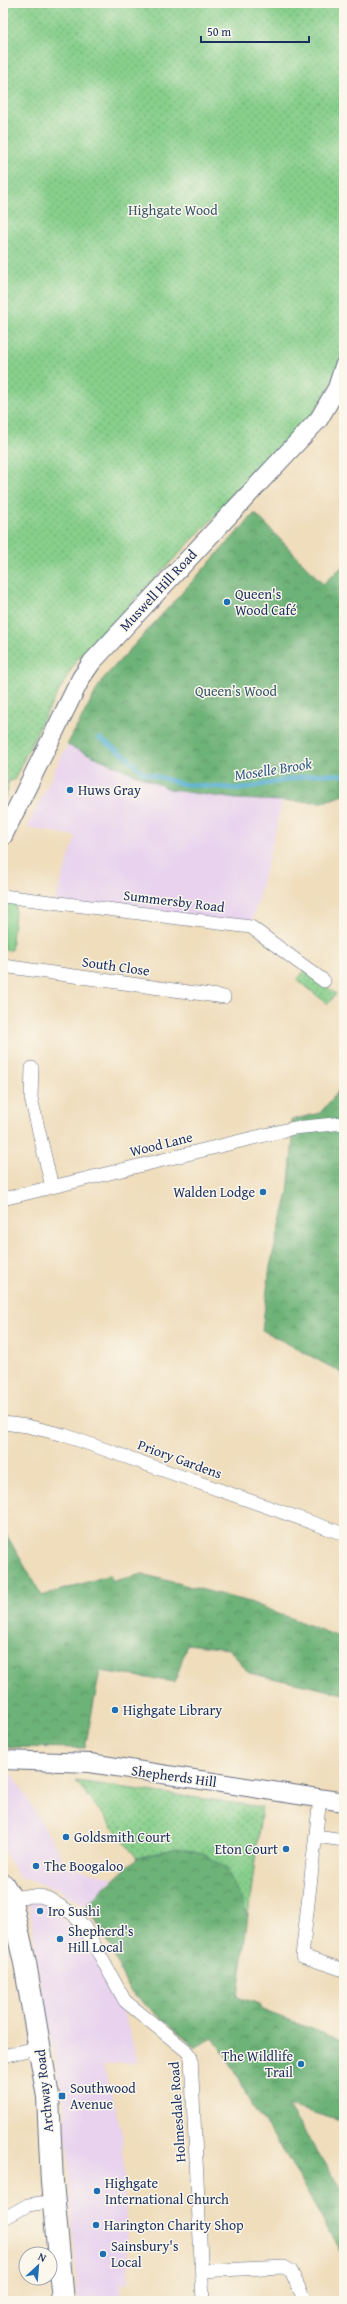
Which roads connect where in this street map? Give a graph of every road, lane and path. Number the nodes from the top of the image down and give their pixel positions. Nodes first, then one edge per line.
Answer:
1 (344, 366) edge
2 (3, 836) edge
3 (3, 896) edge
4 (3, 966) edge
5 (324, 981) dead end
6 (224, 997) dead end
7 (32, 1068) dead end
8 (344, 1123) edge
9 (52, 1187) junction
10 (3, 1200) edge
11 (3, 1423) edge
12 (344, 1534) edge
13 (3, 1760) edge
14 (320, 1798) junction
15 (344, 1802) edge
16 (316, 1836) junction
17 (344, 1840) edge
18 (6, 1891) edge
19 (344, 1970) edge
20 (40, 2047) junction
21 (3, 2056) edge
22 (54, 2201) junction
23 (3, 2219) edge
24 (202, 2271) junction
25 (63, 2301) edge
26 (203, 2301) edge
27 (305, 2301) edge

1 - 2 main road, Muswell Hill Road
3 - 5 street, Summersby Road
4 - 6 street, South Close
7 - 9 street
8 - 9 street, Wood Lane
9 - 10 street, Wood Lane
11 - 12 street, Priory Gardens
13 - 14 main road, Shepherds Hill
14 - 15 main road, Shepherds Hill
14 - 16 street
16 - 17 street
16 - 19 street
18 - 20 highway, Archway Road
18 - 24 street, Holmesdale Road
20 - 21 street
20 - 22 highway, Archway Road
22 - 23 street
22 - 25 highway, Archway Road
24 - 26 street, Holmesdale Road
24 - 27 street

